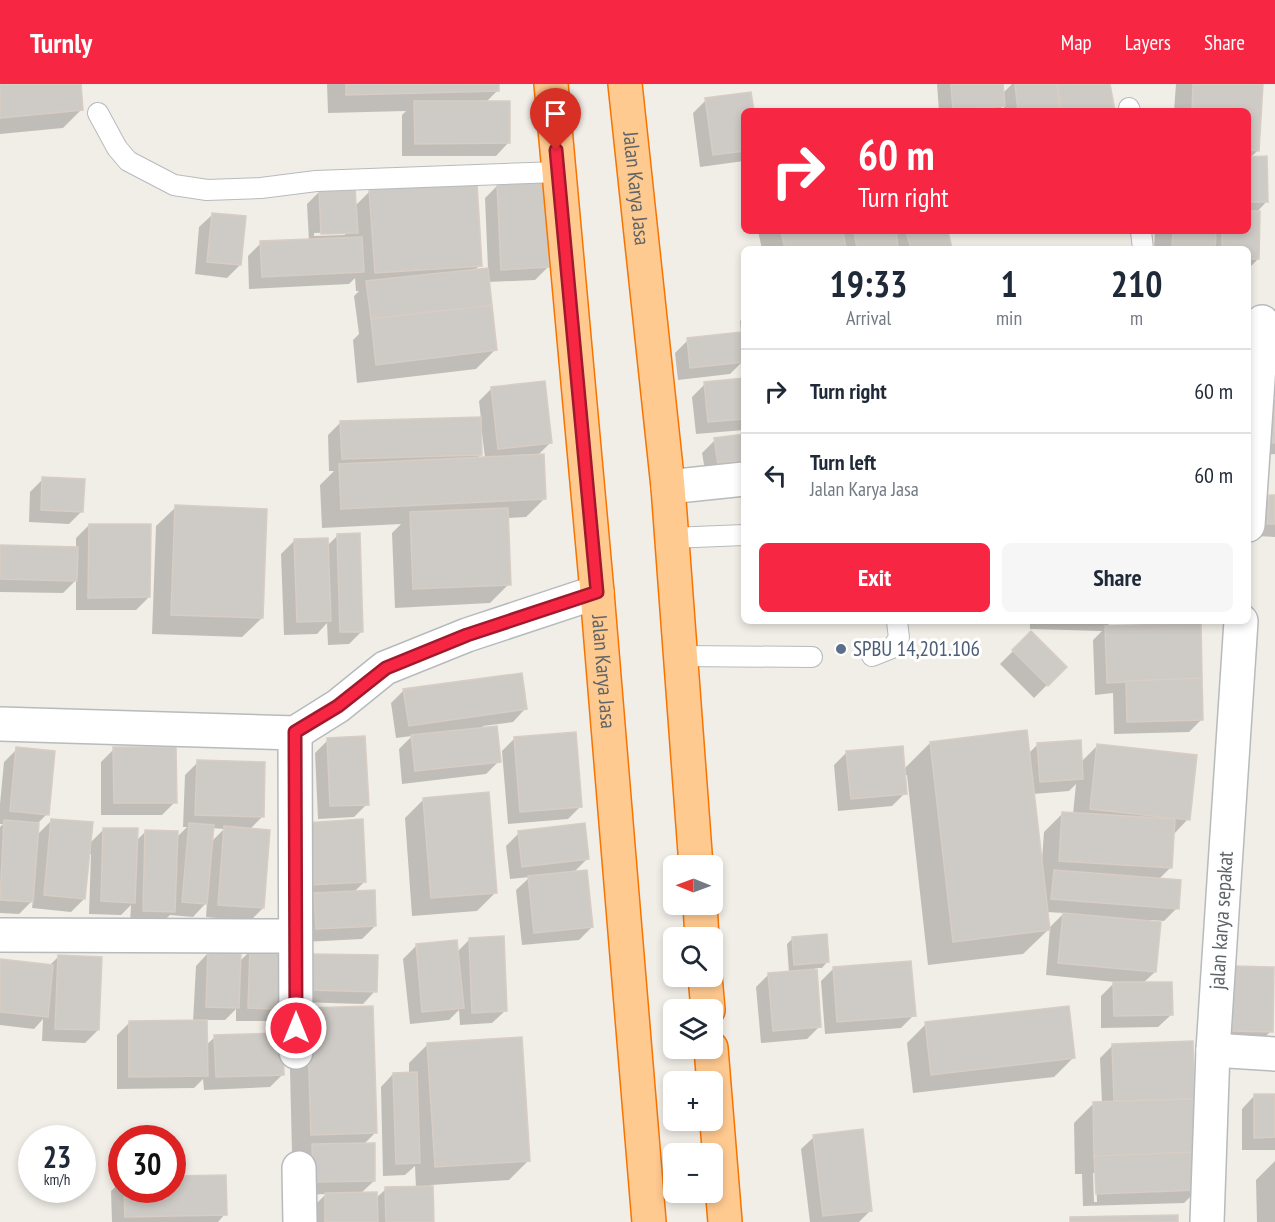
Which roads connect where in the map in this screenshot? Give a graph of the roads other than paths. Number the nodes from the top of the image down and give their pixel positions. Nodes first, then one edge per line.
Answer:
1 (551, 84) edge
2 (625, 84) edge
3 (98, 113) dead end
4 (558, 172) junction
5 (1262, 322) edge
6 (741, 479) edge
7 (1251, 482) edge
8 (668, 487) junction
9 (741, 535) edge
10 (671, 538) junction
11 (597, 592) junction
12 (897, 624) edge
13 (1241, 624) edge
14 (680, 656) junction
15 (872, 656) dead end
16 (812, 657) dead end
17 (0, 724) edge
18 (295, 732) junction
19 (695, 855) edge
20 (0, 934) edge
21 (284, 936) dead end
22 (1213, 1050) junction
23 (296, 1052) dead end
24 (1275, 1053) edge
25 (712, 1059) edge
26 (299, 1168) dead end
27 (300, 1222) edge
28 (649, 1222) edge
29 (725, 1222) edge
30 (1207, 1222) edge

1 - 4 highway, Jalan Karya Jasa
2 - 8 highway, Jalan Karya Jasa
3 - 4 lane
4 - 11 highway, Jalan Karya Jasa
5 - 7 street
6 - 8 street
8 - 10 highway, Jalan Karya Jasa
9 - 10 lane
10 - 14 highway, Jalan Karya Jasa
11 - 18 street
11 - 28 highway, Jalan Karya Jasa
12 - 15 lane
13 - 22 street, jalan karya sepakat
14 - 16 lane
14 - 19 highway, Jalan Karya Jasa
17 - 18 street
18 - 23 street
20 - 21 street
22 - 24 street
22 - 30 street, jalan karya sepakat
25 - 29 highway
26 - 27 street

